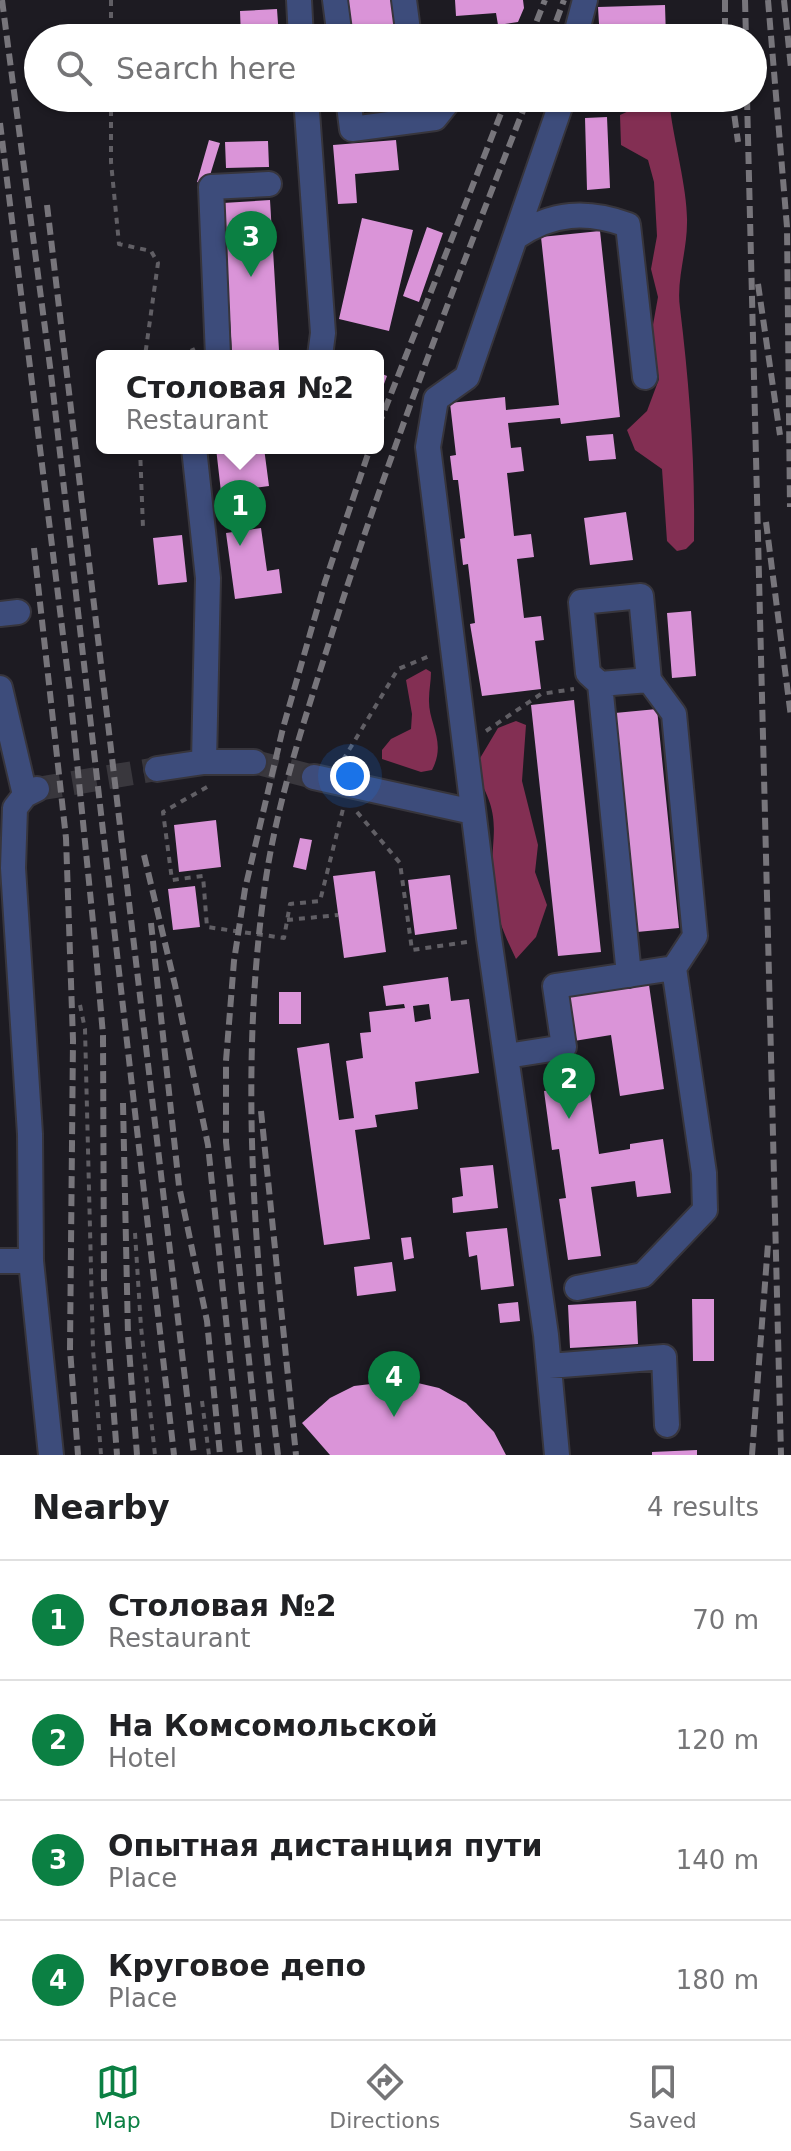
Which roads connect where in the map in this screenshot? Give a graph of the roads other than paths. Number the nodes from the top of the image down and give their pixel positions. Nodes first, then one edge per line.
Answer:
1 (299, 0) edge
2 (335, 0) edge
3 (404, 0) edge
4 (585, 0) edge
5 (300, 24) edge
6 (338, 24) edge
7 (407, 24) edge
8 (579, 24) edge
9 (307, 112) edge
10 (350, 112) edge
11 (440, 112) edge
12 (558, 112) edge
13 (269, 184) dead end
14 (516, 237) junction
15 (218, 350) edge
16 (321, 350) edge
17 (645, 377) dead end
18 (195, 454) edge
19 (649, 680) junction
20 (600, 684) junction
21 (0, 688) edge
22 (204, 762) junction
23 (242, 762) tunnel mouth
24 (157, 769) tunnel mouth
25 (314, 777) tunnel mouth
26 (473, 812) junction
27 (674, 968) junction
28 (629, 975) junction
29 (507, 1056) junction
30 (0, 1261) edge
31 (31, 1261) junction
32 (577, 1288) dead end
33 (549, 1366) junction
34 (667, 1425) dead end
35 (51, 1455) edge
36 (557, 1455) edge

1 - 5 street
2 - 6 street
3 - 7 street
4 - 8 street
9 - 16 street
10 - 11 street
12 - 14 street
13 - 15 street
14 - 17 street
14 - 26 street
18 - 22 street
19 - 20 street
19 - 20 street
19 - 27 street
20 - 28 street
21 - 31 street
22 - 23 street
22 - 24 street
25 - 26 street
26 - 29 street
27 - 28 street
27 - 32 street
28 - 29 street
29 - 33 street
30 - 31 street
31 - 35 street
33 - 34 street
33 - 36 street

